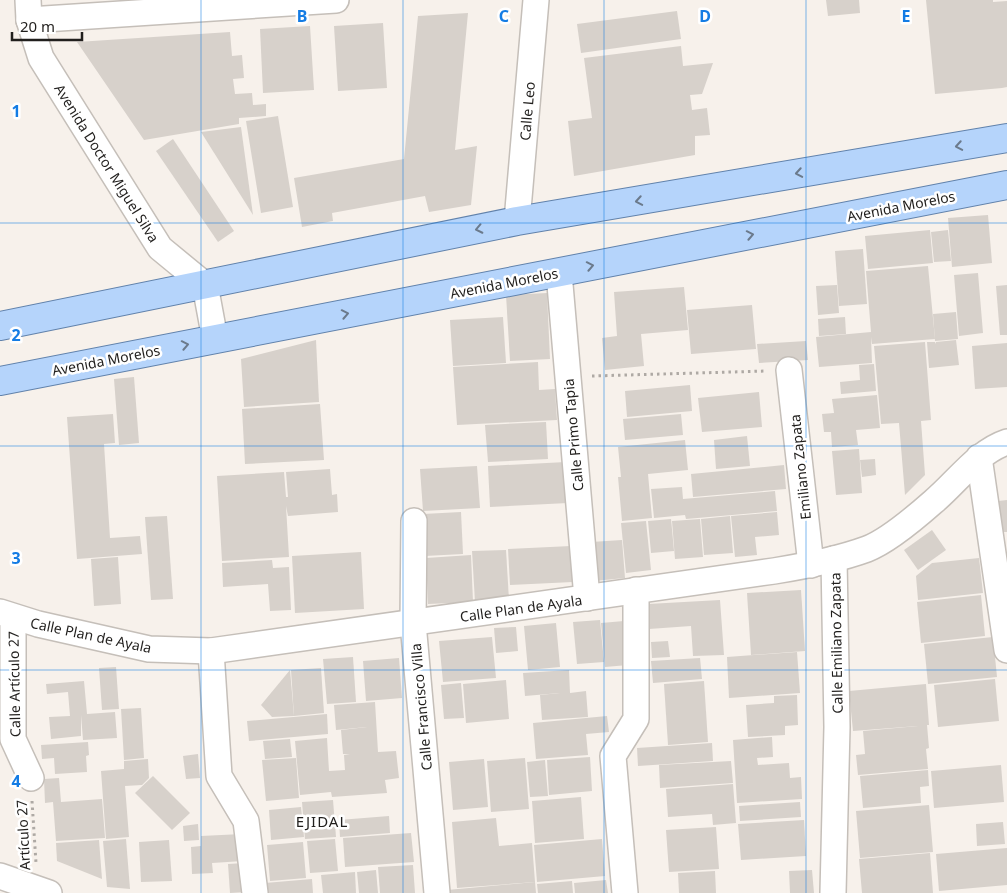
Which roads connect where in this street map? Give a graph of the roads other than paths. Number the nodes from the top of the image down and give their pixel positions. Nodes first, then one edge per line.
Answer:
1 (336, 0) edge
2 (536, 0) edge
3 (311, 1) edge
4 (28, 10) edge
5 (1007, 138) edge
6 (1007, 185) edge
7 (517, 221) junction
8 (558, 273) junction
9 (206, 285) junction
10 (0, 326) edge
11 (216, 339) junction
12 (789, 370) road end
13 (0, 381) edge
14 (1007, 442) edge
15 (980, 457) junction
16 (414, 521) dead end
17 (834, 559) junction
18 (811, 565) junction
19 (636, 590) junction
20 (588, 598) junction
21 (6, 615) edge
22 (413, 623) junction
23 (1007, 650) edge
24 (211, 651) junction
25 (31, 778) road end
26 (0, 876) edge
27 (833, 882) edge
28 (43, 892) edge
29 (255, 893) edge
30 (437, 893) edge
31 (625, 893) edge

1 - 3 street
2 - 7 street, Calle Leo
3 - 4 street
4 - 9 street, Avenida Doctor Miguel Silva
5 -> 7 main road
8 -> 6 main road, Avenida Morelos
7 -> 9 main road
11 -> 8 main road, Avenida Morelos
8 - 20 street, Calle Primo Tapia
9 - 10 main road
9 - 11 street
13 -> 11 main road, Avenida Morelos
12 - 18 street, Emiliano Zapata
14 - 15 street, Calle Plan de Ayala
15 - 17 street, Calle Plan de Ayala
15 - 23 street
16 - 22 street, Calle Francisco Villa
17 - 18 street, Calle Plan de Ayala
17 - 27 street, Calle Emiliano Zapata
18 - 19 street, Calle Plan de Ayala
19 - 20 street, Calle Plan de Ayala
19 - 31 street
20 - 22 street, Calle Plan de Ayala
21 - 24 street, Calle Plan de Ayala
21 - 25 street, Calle Artículo 27
22 - 24 street, Calle Plan de Ayala
22 - 30 street, Calle Francisco Villa
24 - 29 street
26 - 28 street

